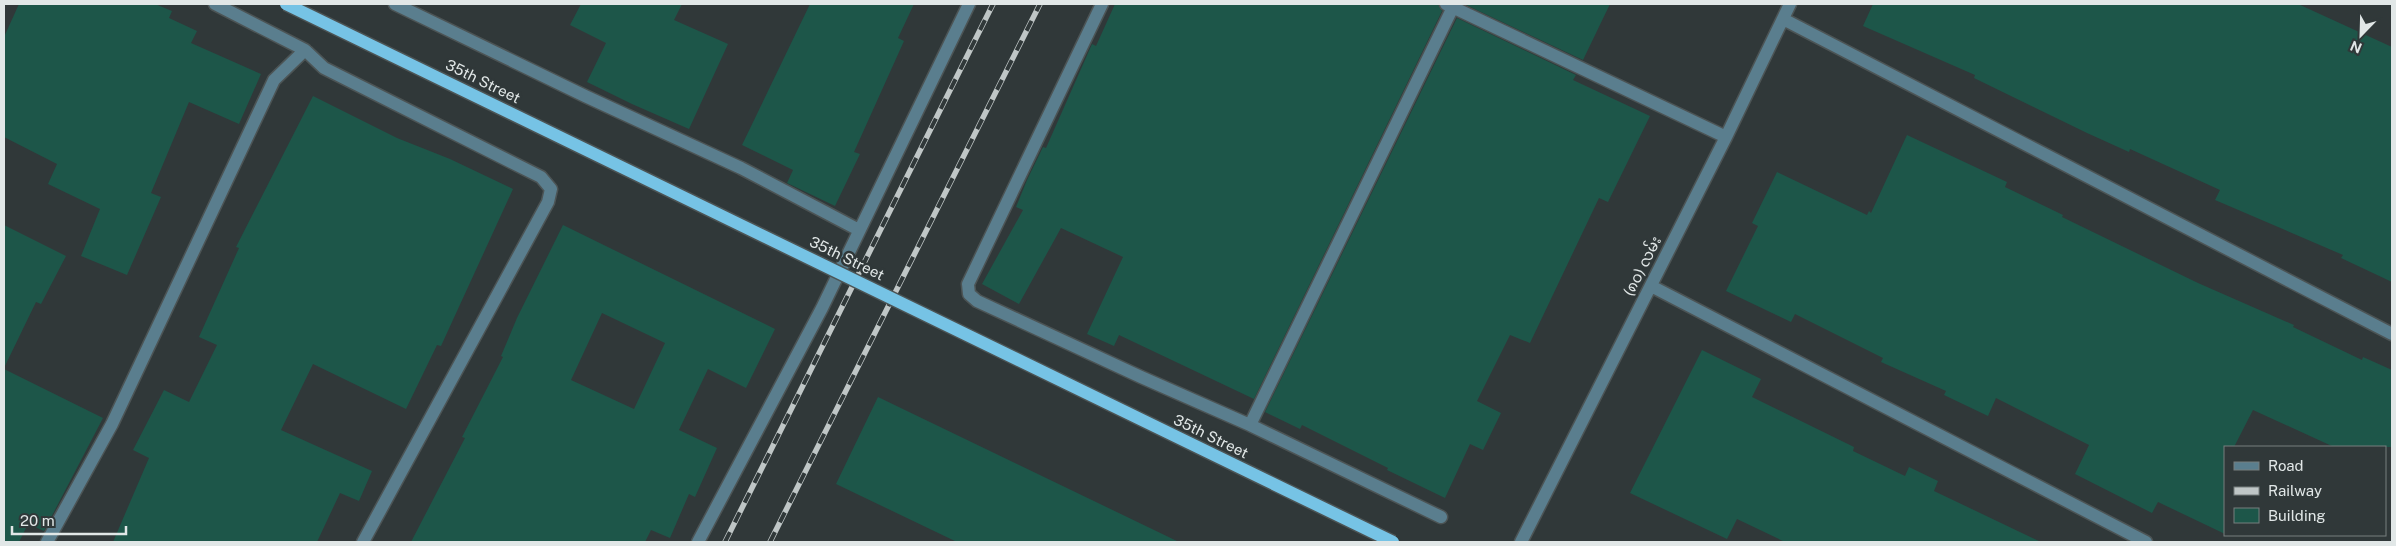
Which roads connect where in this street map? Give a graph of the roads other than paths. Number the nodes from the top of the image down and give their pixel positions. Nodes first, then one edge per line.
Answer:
1 (215, 4) edge
2 (286, 4) edge
3 (395, 4) edge
4 (969, 4) edge
5 (1102, 4) edge
6 (1790, 4) edge
7 (1450, 5) edge
8 (1783, 19) junction
9 (306, 50) junction
10 (1726, 136) junction
11 (860, 230) junction
12 (1650, 286) junction
13 (2392, 334) edge
14 (1250, 425) junction
15 (1441, 517) dead end
16 (47, 542) edge
17 (363, 542) edge
18 (698, 542) edge
19 (1393, 542) edge
20 (1521, 542) edge
21 (2146, 542) edge

1 - 9 street
2 - 19 main road, 35th Street, bridge
3 - 11 street
4 - 11 street
5 - 14 street
6 - 8 street, (၈၀) လမ်း
7 - 10 street
7 - 14 street
8 - 10 street, (၈၀) လမ်း
8 - 13 street
9 - 16 street
9 - 17 street
10 - 12 street, (၈၀) လမ်း
11 - 18 street
12 - 20 street, (၈၀) လမ်း
12 - 21 street
14 - 15 street

